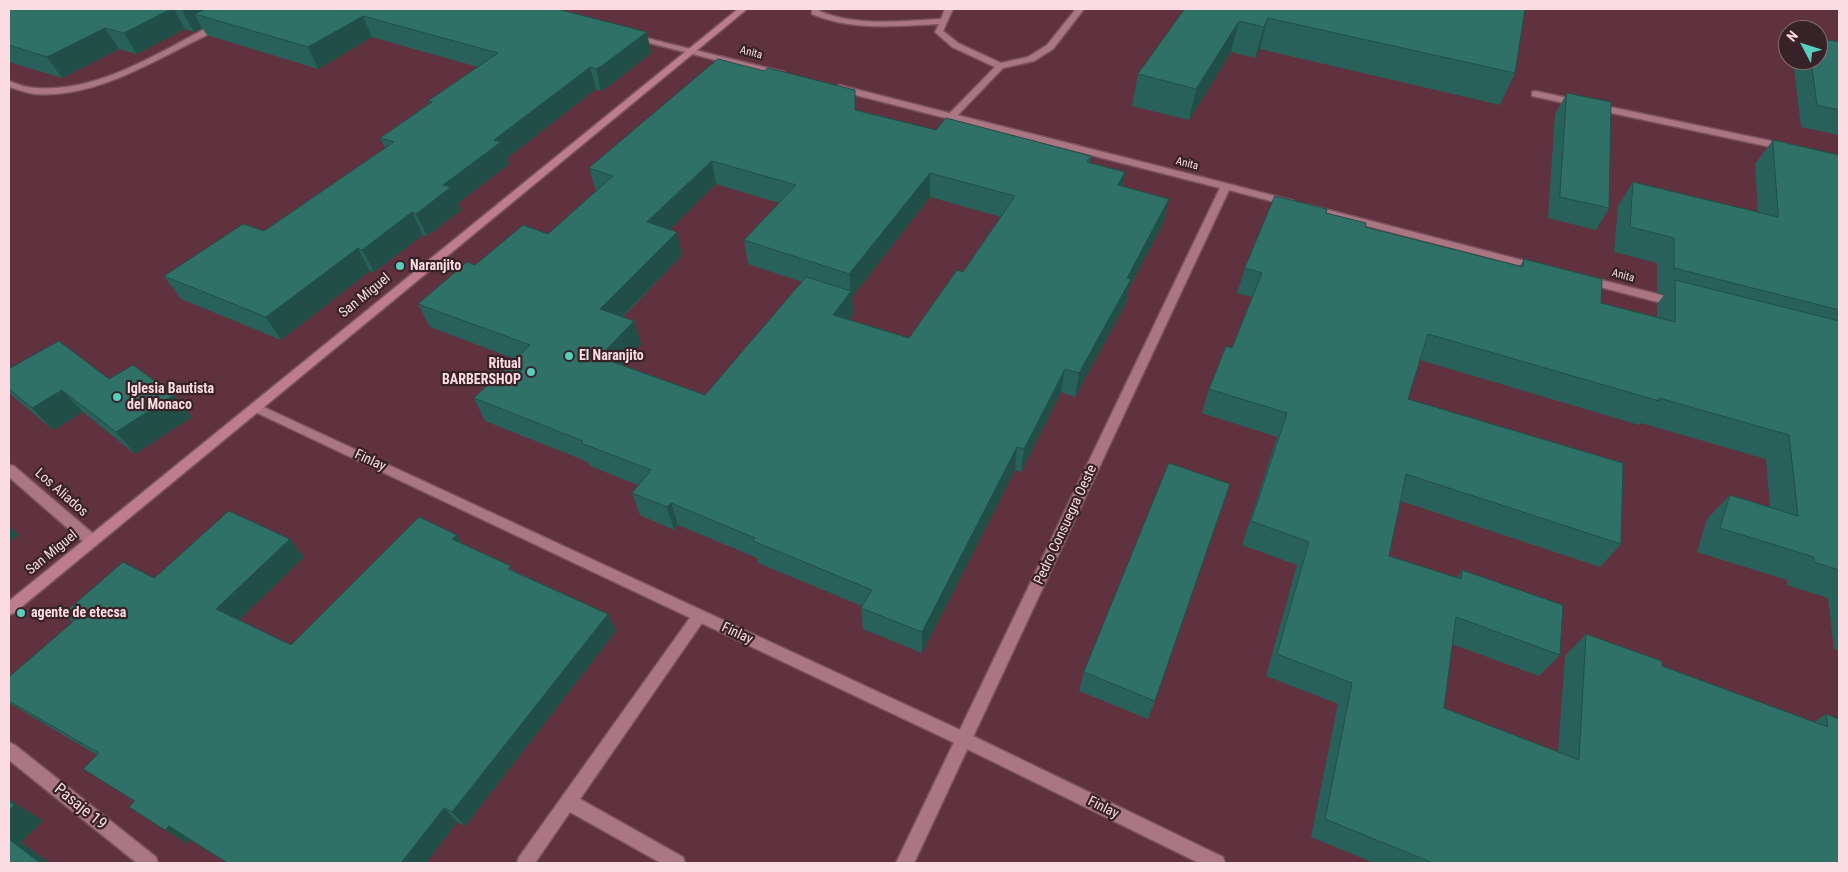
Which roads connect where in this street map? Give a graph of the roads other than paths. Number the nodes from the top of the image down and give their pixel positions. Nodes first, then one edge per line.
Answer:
1 (743, 9) edge
2 (816, 9) edge
3 (949, 9) edge
4 (1080, 9) edge
5 (944, 21) junction
6 (224, 22) edge
7 (624, 33) edge
8 (692, 51) junction
9 (1000, 66) junction
10 (788, 75) edge
11 (9, 84) edge
12 (826, 85) edge
13 (1535, 94) dead end
14 (951, 117) junction
15 (1792, 148) edge
16 (1226, 186) junction
17 (1552, 271) edge
18 (1571, 276) edge
19 (1686, 306) edge
20 (255, 407) junction
21 (9, 470) edge
22 (92, 542) junction
23 (9, 609) edge
24 (699, 616) junction
25 (964, 740) junction
26 (9, 750) edge
27 (568, 802) junction
28 (150, 863) edge
29 (525, 863) edge
30 (677, 863) edge
31 (906, 863) edge
32 (1217, 863) edge

1 - 8 main road, San Miguel
2 - 5 street
3 - 5 street
4 - 9 street
5 - 9 street
6 - 11 street
7 - 8 street, Anita
8 - 10 street, Anita
8 - 20 main road, San Miguel
9 - 14 street
12 - 14 street, Anita
13 - 15 street
14 - 16 street, Anita
16 - 17 street, Anita
16 - 25 street, Pedro Consuegra Oeste
18 - 19 street, Anita
20 - 22 main road, San Miguel
20 - 24 street, Finlay
21 - 22 street, Los Aliados
22 - 23 main road, San Miguel
24 - 25 street, Finlay
24 - 27 street
25 - 31 street, Pedro Consuegra Oeste
25 - 32 street, Finlay
26 - 28 street, Pasaje 19
27 - 29 street
27 - 30 street

